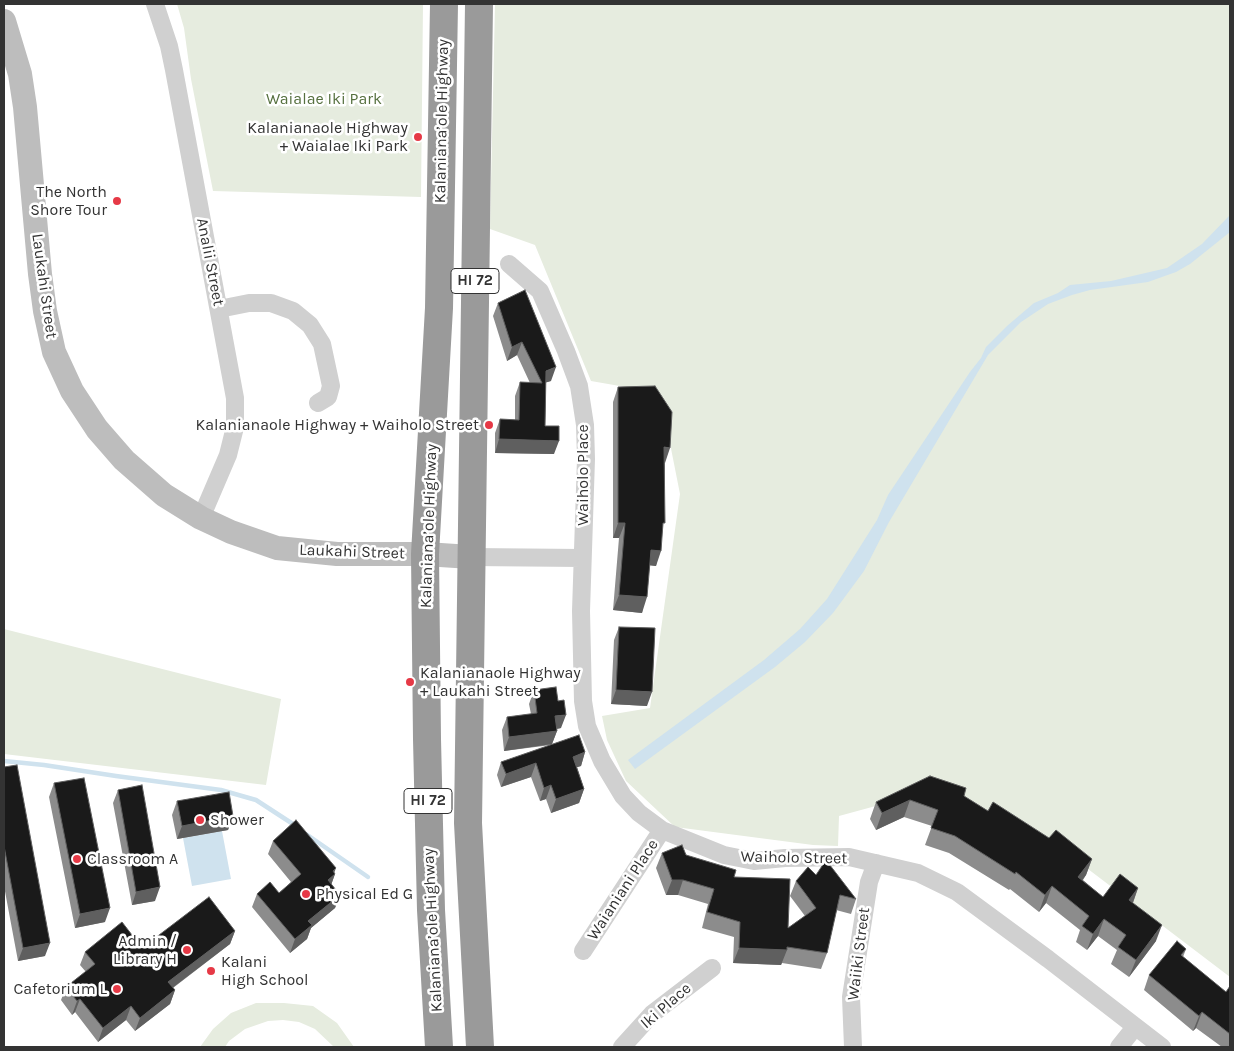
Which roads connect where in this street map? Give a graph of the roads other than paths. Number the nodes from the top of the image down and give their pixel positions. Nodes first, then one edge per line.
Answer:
1 (155, 4) edge
2 (444, 4) edge
3 (479, 4) edge
4 (4, 22) edge
5 (510, 264) dead end
6 (219, 309) junction
7 (318, 403) dead end
8 (201, 518) junction
9 (426, 554) junction
10 (471, 557) junction
11 (582, 558) junction
12 (662, 830) junction
13 (876, 863) junction
14 (583, 951) dead end
15 (712, 968) dead end
16 (1135, 1027) junction
17 (439, 1047) edge
18 (480, 1047) edge
19 (622, 1047) edge
20 (853, 1047) edge
21 (1119, 1047) edge
22 (1162, 1047) edge

1 - 6 street, Analii Street
2 - 9 highway, Kalaniana’ole Highway / HI 72
3 - 10 highway, HI 72
4 - 8 street, Laukahi Street
5 - 11 street, Waiholo Place
6 - 7 street
6 - 8 street, Analii Street
8 - 9 street, Laukahi Street
9 - 10 street, Laukahi Street
9 - 17 highway, Kalaniana’ole Highway / HI 72
10 - 11 street
10 - 18 highway, HI 72
11 - 12 street, Waiholo Street
12 - 13 street, Waiholo Street
12 - 14 street, Waianiani Place
13 - 16 street, Waiholo Street
13 - 20 street, Waiiki Street
15 - 19 street, Iki Place
16 - 21 street
16 - 22 street, Waiholo Street

